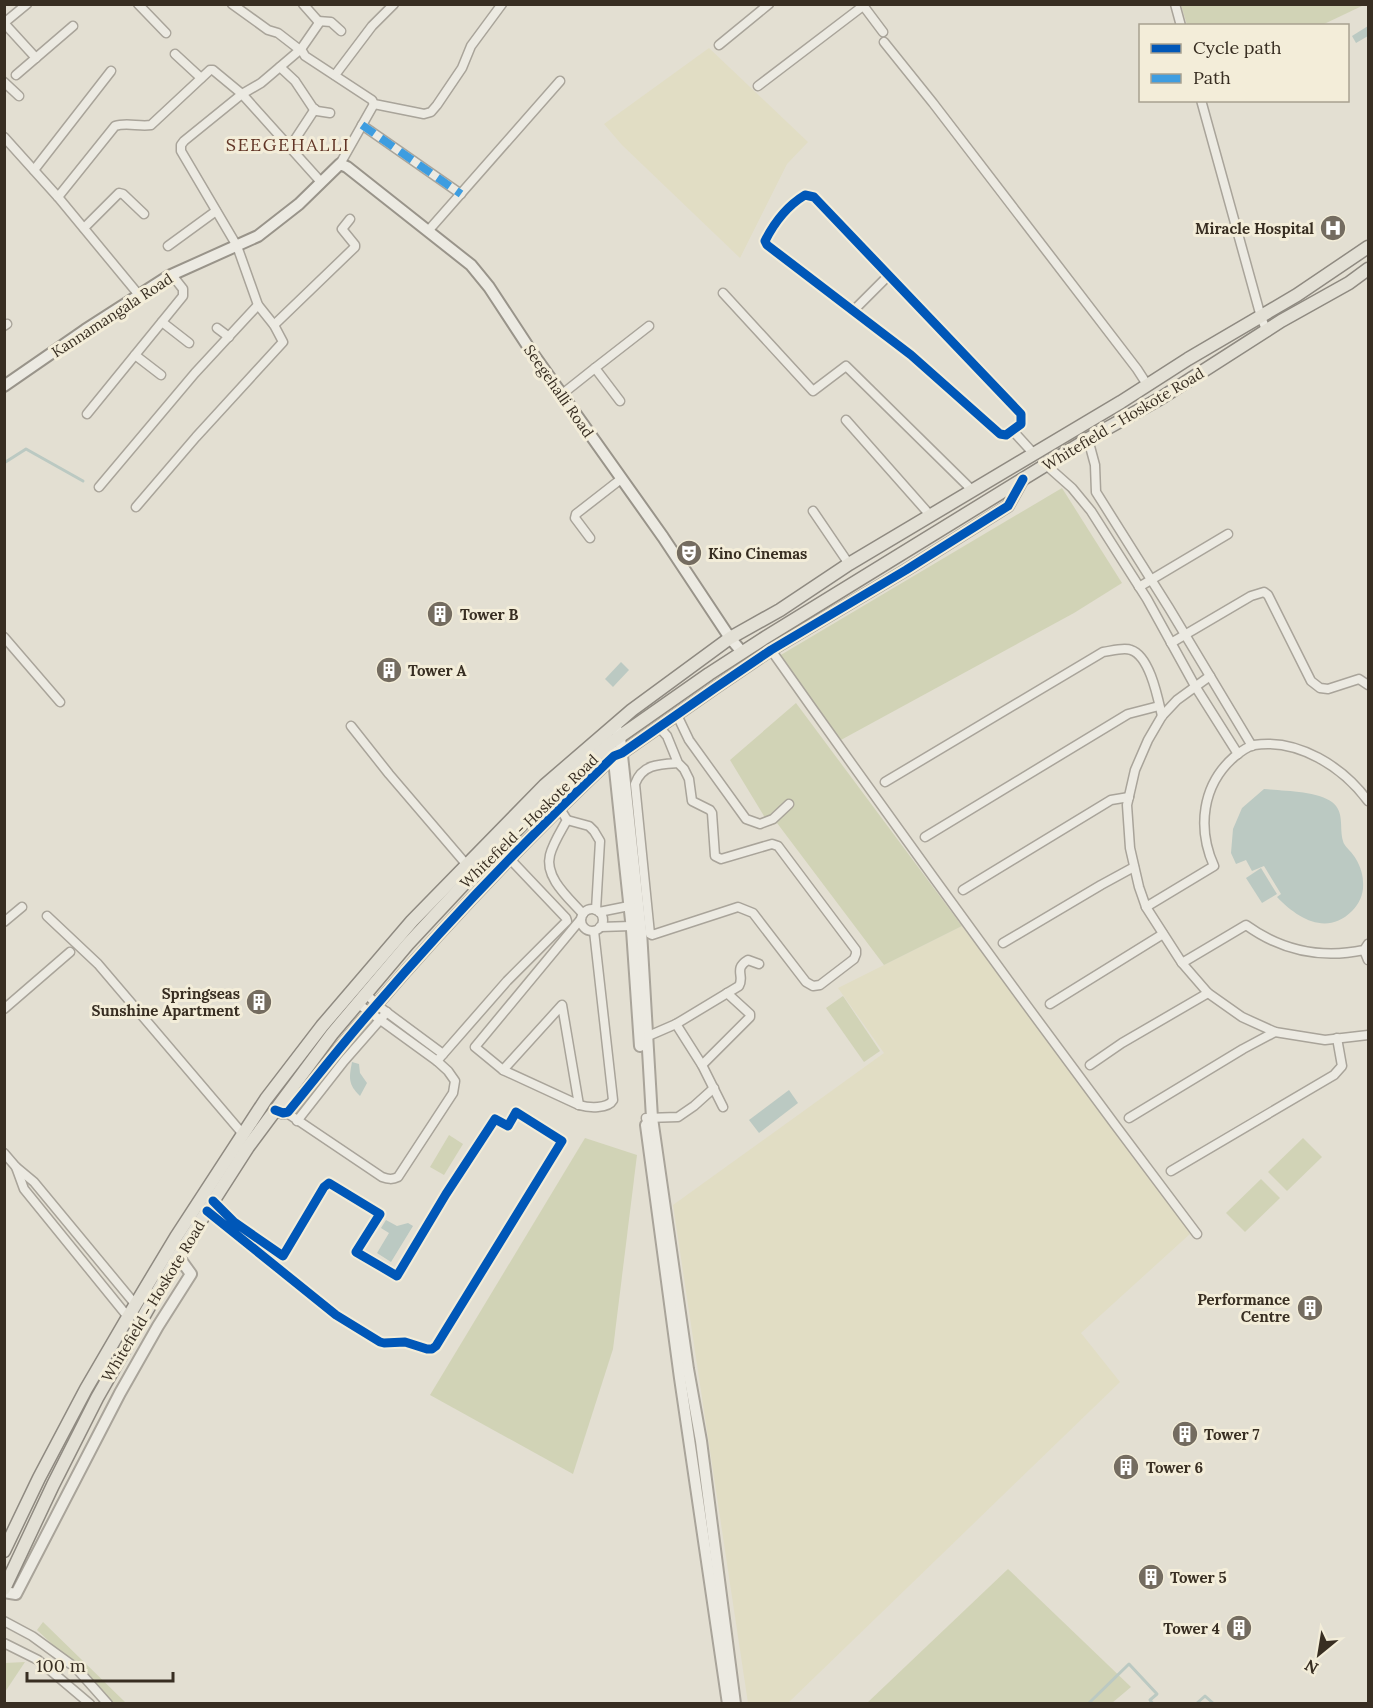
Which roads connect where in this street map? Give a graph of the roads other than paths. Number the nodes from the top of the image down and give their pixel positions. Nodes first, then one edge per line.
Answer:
1 (27, 4) edge
2 (138, 4) edge
3 (232, 4) edge
4 (303, 4) edge
5 (394, 4) edge
6 (502, 4) edge
7 (769, 4) edge
8 (1175, 4) edge
9 (862, 5) edge
10 (318, 21) junction
11 (1180, 24) edge
12 (73, 26) dead end
13 (341, 31) dead end
14 (883, 32) dead end
15 (166, 33) dead end
16 (884, 42) dead end
17 (719, 45) dead end
18 (300, 50) junction
19 (175, 54) dead end
20 (36, 58) junction
21 (280, 67) junction
22 (111, 71) dead end
23 (16, 75) dead end
24 (335, 75) junction
25 (201, 78) junction
26 (560, 81) dead end
27 (4, 82) edge
28 (758, 86) dead end
29 (242, 94) junction
30 (19, 96) dead end
31 (1202, 102) edge
32 (374, 104) junction
33 (315, 109) junction
34 (330, 113) dead end
35 (362, 125) junction
36 (4, 137) edge
37 (290, 147) junction
38 (340, 164) junction
39 (34, 170) junction
40 (321, 182) junction
41 (461, 194) junction
42 (58, 197) junction
43 (216, 211) junction
44 (144, 214) dead end
45 (350, 219) dead end
46 (84, 228) junction
47 (428, 231) junction
48 (168, 246) dead end
49 (237, 246) junction
50 (1368, 247) edge
51 (1368, 269) edge
52 (172, 275) junction
53 (889, 275) junction
54 (723, 293) dead end
55 (140, 295) junction
56 (258, 305) junction
57 (853, 311) junction
58 (1261, 317) junction
59 (162, 322) junction
60 (274, 325) junction
61 (649, 326) dead end
62 (218, 328) dead end
63 (1266, 332) junction
64 (229, 337) junction
65 (189, 343) dead end
66 (135, 355) junction
67 (595, 368) junction
68 (161, 375) dead end
69 (4, 386) edge
70 (1148, 386) junction
71 (561, 395) junction
72 (620, 401) dead end
73 (87, 414) dead end
74 (846, 420) dead end
75 (1013, 431) junction
76 (1088, 439) junction
77 (1034, 454) junction
78 (1046, 465) junction
79 (621, 479) junction
80 (1023, 479) junction
81 (99, 487) dead end
82 (972, 490) junction
83 (136, 507) dead end
84 (813, 511) dead end
85 (930, 515) junction
86 (1228, 534) dead end
87 (590, 538) dead end
88 (849, 564) junction
89 (1151, 580) junction
90 (1139, 587) junction
91 (1185, 634) junction
92 (4, 637) edge
93 (730, 638) junction
94 (1171, 643) junction
95 (771, 650) junction
96 (742, 652) junction
97 (1210, 676) junction
98 (1368, 683) edge
99 (1195, 686) junction
100 (60, 702) dead end
101 (1160, 706) junction
102 (677, 715) junction
103 (1162, 716) junction
104 (351, 726) dead end
105 (659, 727) junction
106 (613, 734) junction
107 (1252, 746) junction
108 (618, 754) junction
109 (1238, 754) junction
110 (678, 763) junction
111 (885, 782) dead end
112 (1129, 797) junction
113 (1368, 801) edge
114 (789, 804) dead end
115 (559, 807) junction
116 (567, 820) junction
117 (925, 837) dead end
118 (509, 858) junction
119 (466, 864) junction
120 (1134, 867) junction
121 (963, 890) dead end
122 (629, 906) junction
123 (22, 907) dead end
124 (1146, 907) junction
125 (598, 911) junction
126 (47, 916) dead end
127 (582, 917) junction
128 (4, 922) edge
129 (631, 926) junction
130 (597, 929) junction
131 (646, 934) junction
132 (1163, 934) junction
133 (1003, 943) dead end
134 (1366, 947) edge
135 (70, 952) dead end
136 (1368, 960) edge
137 (1182, 963) junction
138 (759, 964) dead end
139 (727, 993) junction
140 (1208, 993) junction
141 (362, 999) junction
142 (1050, 1004) dead end
143 (373, 1008) junction
144 (4, 1009) edge
145 (387, 1012) junction
146 (380, 1020) junction
147 (676, 1024) junction
148 (1275, 1032) junction
149 (1368, 1035) edge
150 (643, 1037) junction
151 (1337, 1038) junction
152 (440, 1058) junction
153 (702, 1065) junction
154 (1090, 1065) dead end
155 (502, 1070) junction
156 (714, 1088) junction
157 (579, 1105) junction
158 (723, 1107) dead end
159 (281, 1111) junction
160 (649, 1118) junction
161 (1129, 1118) dead end
162 (297, 1120) junction
163 (242, 1133) junction
164 (4, 1154) edge
165 (16, 1167) junction
166 (1171, 1171) dead end
167 (210, 1206) junction
168 (1197, 1234) dead end
169 (178, 1256) junction
170 (135, 1304) junction
171 (128, 1317) junction
172 (64, 1432) junction
173 (76, 1438) junction
174 (4, 1551) edge
175 (4, 1590) edge
176 (4, 1621) edge
177 (4, 1643) edge
178 (90, 1704) edge
179 (108, 1704) edge
180 (728, 1704) edge
181 (735, 1704) edge

1 - 20 street
2 - 15 street
3 - 18 street
4 - 10 street
5 - 24 street
6 - 32 street
7 - 17 street
8 - 11 street
9 - 14 street
9 - 28 street
10 - 13 street
10 - 18 street
12 - 20 street
16 - 70 street
18 - 21 street
18 - 24 street
19 - 25 street
20 - 23 street
21 - 29 street
21 - 33 street
22 - 39 street
24 - 32 street
25 - 29 street
25 - 42 street
26 - 41 street
27 - 30 street
29 - 37 street
29 - 43 street
31 - 58 street
32 - 35 street, Kannamangala Road
33 - 34 street
33 - 37 street
35 - 38 street, Kannamangala Road
35 - 41 street
36 - 39 street
37 - 40 street
38 - 40 street, Kannamangala Road
38 - 47 street, Seegehalli Road
39 - 42 street
40 - 49 street, Kannamangala Road
41 - 47 street
42 - 46 street
43 - 48 street
43 - 49 street
44 - 46 street
45 - 60 street
46 - 55 street
47 - 71 street, Seegehalli Road
49 - 52 street, Kannamangala Road
49 - 56 street
50 - 58 main road, Whitefield - Hoskote Road
51 - 63 main road, Whitefield - Hoskote Road
52 - 55 street, Kannamangala Road
52 - 59 street
53 - 57 street
53 - 57 street
53 - 75 street
54 - 82 street
55 - 69 street, Kannamangala Road
56 - 60 street
56 - 64 street
57 - 75 street
58 - 63 street
58 - 70 main road, Whitefield - Hoskote Road
59 - 65 street
59 - 66 street
60 - 83 street
61 - 67 street
62 - 64 street
63 - 76 main road, Whitefield - Hoskote Road
64 - 81 street
66 - 68 street
66 - 73 street
67 - 71 street
67 - 72 street
70 - 77 main road, Whitefield - Hoskote Road
71 - 79 street, Seegehalli Road
74 - 85 street
75 - 77 street
76 - 78 main road, Whitefield - Hoskote Road
76 - 89 street
77 - 82 main road, Whitefield - Hoskote Road
78 - 80 main road, Whitefield - Hoskote Road
78 - 90 street
79 - 87 street
79 - 93 street, Seegehalli Road
80 - 95 street
80 - 96 main road, Whitefield - Hoskote Road
82 - 85 main road, Whitefield - Hoskote Road
84 - 88 street
85 - 88 main road, Whitefield - Hoskote Road
86 - 89 street
88 - 93 main road, Whitefield - Hoskote Road
89 - 90 street
89 - 91 street
90 - 94 street
91 - 94 street
91 - 97 street
91 - 98 street
92 - 100 street
93 - 96 street, Seegehalli Road
93 - 106 main road, Whitefield - Hoskote Road
94 - 99 street
95 - 102 street
95 - 168 street
96 - 106 main road, Whitefield - Hoskote Road
97 - 99 street
97 - 107 street
99 - 103 street
99 - 109 street
101 - 103 street
101 - 111 street
101 - 117 street
102 - 105 street
102 - 114 street
103 - 112 street
104 - 119 street
105 - 108 street
105 - 110 street
106 - 108 street
106 - 119 main road, Whitefield - Hoskote Road
106 - 141 main road, Whitefield - Hoskote Road
107 - 109 street
107 - 113 street
108 - 115 street
108 - 122 street
108 - 131 street
109 - 124 street
110 - 131 street
110 - 131 street
112 - 120 street
112 - 121 street
115 - 116 street
115 - 118 street
116 - 125 street
116 - 127 street
118 - 143 street
118 - 152 street
119 - 163 main road, Whitefield - Hoskote Road
120 - 124 street
120 - 133 street
122 - 125 street
122 - 129 street
123 - 128 street
124 - 132 street
125 - 127 street
125 - 130 street
126 - 163 street
127 - 130 street
127 - 155 street
129 - 130 street
129 - 150 street
130 - 157 street
131 - 150 street
132 - 137 street
132 - 142 street
134 - 136 street
134 - 137 street
135 - 144 street
137 - 140 street
138 - 139 street
139 - 147 street
139 - 153 street
140 - 148 street
140 - 154 street
141 - 143 street
141 - 159 main road, Whitefield - Hoskote Road
143 - 145 street
143 - 146 street
143 - 159 street
145 - 146 street
145 - 152 street
146 - 152 street
146 - 162 street
147 - 150 street
147 - 153 street
148 - 151 street
148 - 161 street
149 - 151 street
150 - 160 street
151 - 166 street
152 - 162 street
153 - 156 street
155 - 157 street
155 - 157 street
156 - 158 street
156 - 160 street
159 - 162 street
159 - 167 main road, Whitefield - Hoskote Road
160 - 180 street
160 - 181 street
163 - 170 main road, Whitefield - Hoskote Road
164 - 165 street
165 - 170 street
165 - 171 street
167 - 167 street
167 - 169 main road, Whitefield - Hoskote Road
169 - 173 main road, Whitefield - Hoskote Road
169 - 175 street
170 - 171 main road, Whitefield - Hoskote Road
171 - 172 main road, Whitefield - Hoskote Road
172 - 173 main road
172 - 174 main road, Whitefield - Hoskote Road
173 - 175 main road, Whitefield - Hoskote Road
176 - 179 street
177 - 178 street

